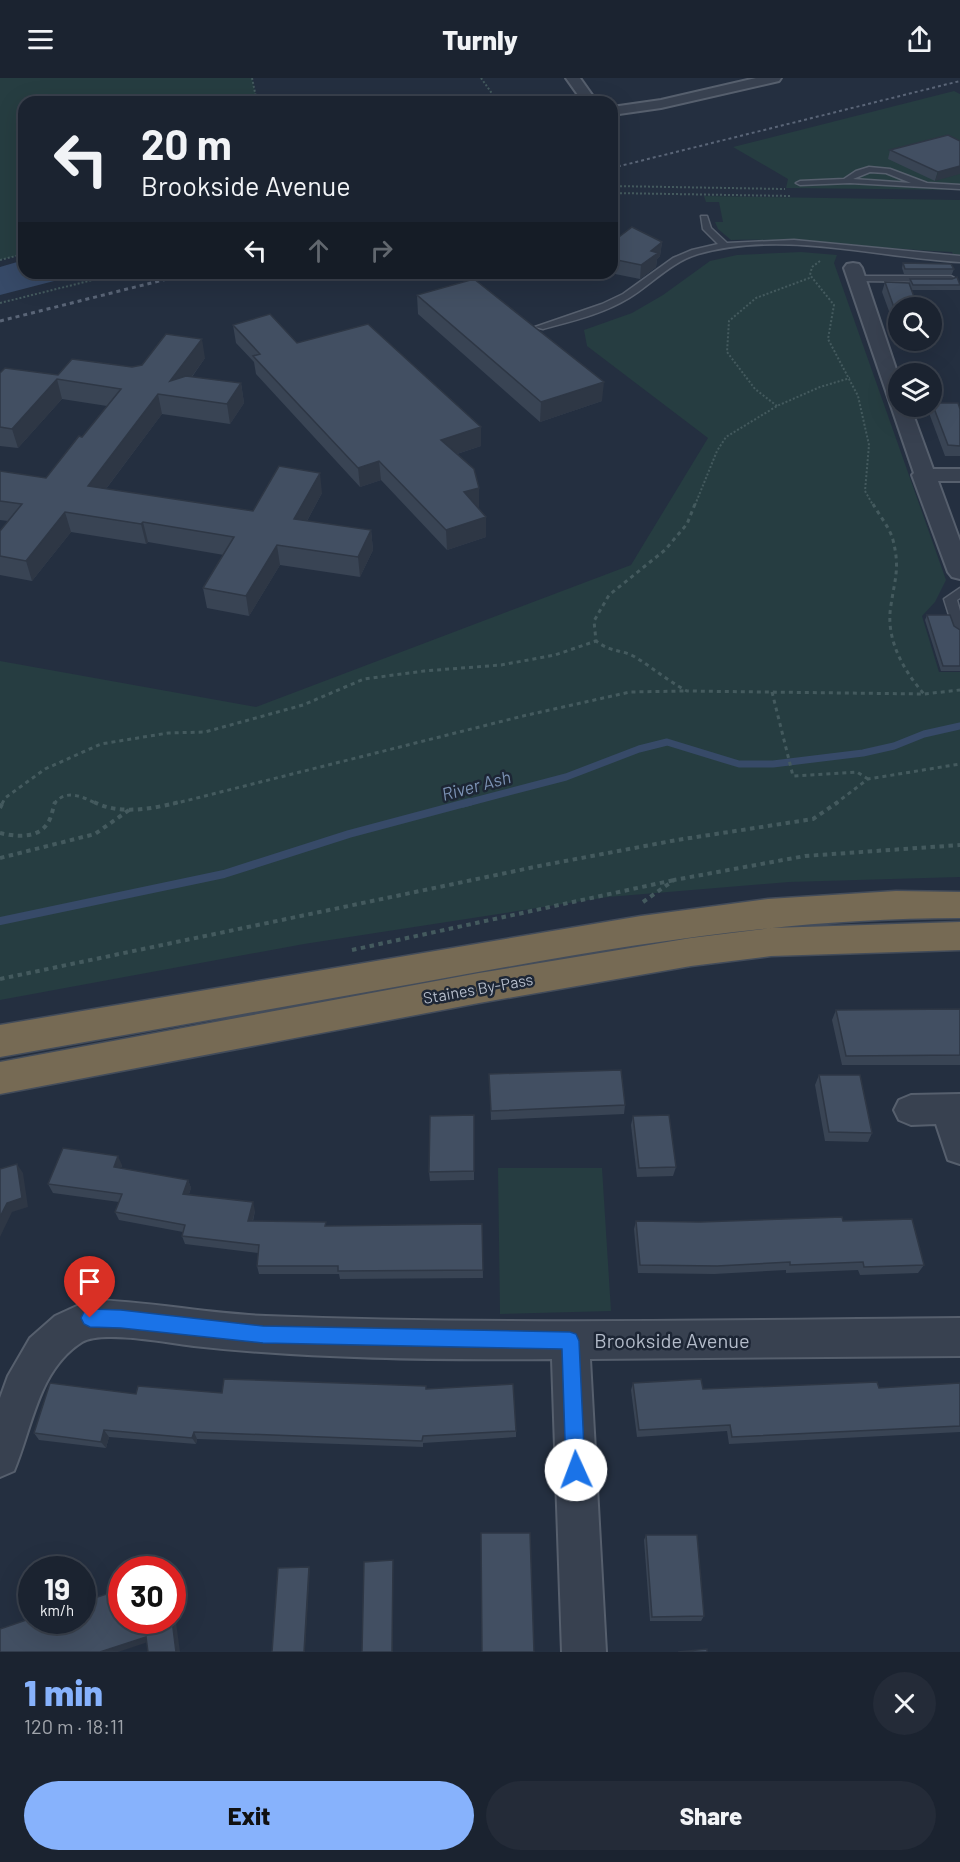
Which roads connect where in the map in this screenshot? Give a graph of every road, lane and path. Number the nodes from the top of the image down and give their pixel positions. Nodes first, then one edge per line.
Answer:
1 (252, 78) edge
2 (481, 78) edge
3 (573, 78) edge
4 (774, 78) edge
5 (256, 96) edge
6 (494, 96) edge
7 (586, 96) edge
8 (618, 110) edge
9 (850, 181) junction
10 (800, 183) dead end
11 (924, 186) junction
12 (960, 187) edge
13 (618, 193) edge
14 (799, 196) dead end
15 (704, 218) dead end
16 (725, 246) junction
17 (18, 256) edge
18 (960, 259) edge
19 (0, 260) edge
20 (826, 260) dead end
21 (855, 273) joint
22 (812, 277) junction
23 (97, 279) edge
24 (951, 279) edge
25 (0, 303) edge
26 (540, 327) dead end
27 (888, 371) edge
28 (850, 378) junction
29 (777, 406) junction
30 (903, 417) edge
31 (923, 475) junction
32 (960, 475) edge
33 (960, 572) edge
34 (960, 592) edge
35 (960, 631) edge
36 (596, 642) junction
37 (960, 690) edge
38 (687, 691) junction
39 (772, 692) junction
40 (924, 694) junction
41 (774, 710) joint
42 (960, 764) edge
43 (857, 772) joint
44 (868, 779) junction
45 (0, 808) edge
46 (129, 809) junction
47 (0, 833) edge
48 (960, 845) edge
49 (0, 858) edge
50 (674, 880) junction
51 (960, 905) edge
52 (635, 908) dead end
53 (960, 936) edge
54 (346, 951) dead end
55 (0, 979) edge
56 (0, 1041) edge
57 (0, 1078) edge
58 (955, 1109) edge
59 (911, 1110) dead end
60 (960, 1149) edge
61 (960, 1337) edge
62 (570, 1341) junction
63 (0, 1457) edge
64 (584, 1652) edge

1 - 5 path
2 - 6 path
3 - 7 street
4 - 8 street
9 - 10 lane
9 - 11 lane
9 - 11 lane
11 - 12 lane
13 - 14 path
15 - 16 lane
16 - 18 lane
16 - 26 lane
17 - 19 path
20 - 22 path
21 - 24 lane
21 - 27 street
22 - 28 path
22 - 29 path
23 - 25 path
28 - 29 path
28 - 40 path
29 - 36 path
30 - 31 street
31 - 32 street
31 - 33 street
34 - 35 lane
36 - 38 path
36 - 45 path
37 - 40 path
38 - 39 path
38 - 46 path
39 - 40 path
39 - 41 path
41 - 43 path
42 - 44 path
43 - 44 path
44 - 55 path
46 - 47 path
46 - 49 path
48 - 50 path
50 - 52 path
50 - 54 path
51 - 56 highway, Staines By-Pass
53 - 57 highway, Staines By-Pass
58 - 59 street
58 - 60 street
61 - 62 street, Brookside Avenue
62 - 63 street, Brookside Avenue
62 - 64 street

